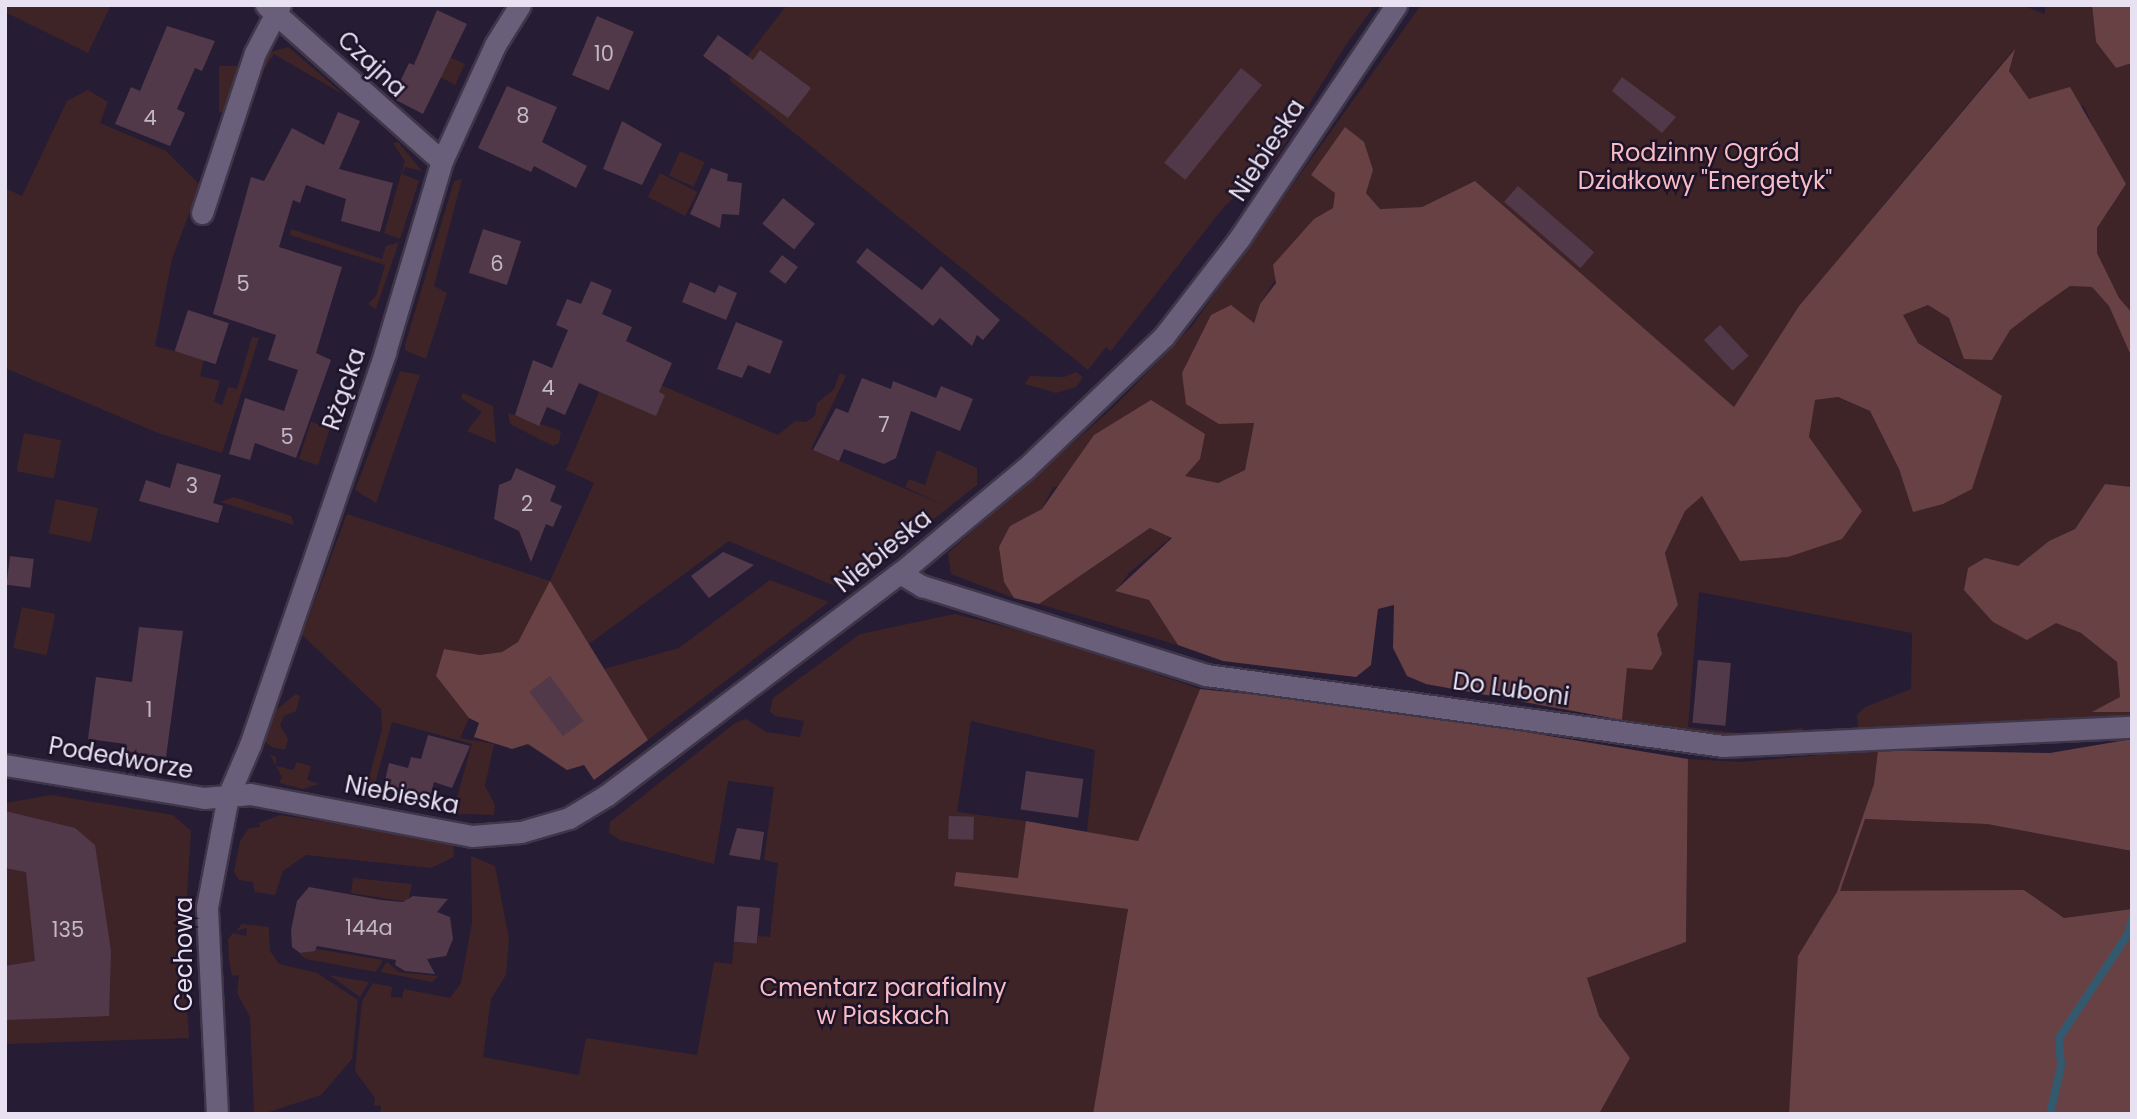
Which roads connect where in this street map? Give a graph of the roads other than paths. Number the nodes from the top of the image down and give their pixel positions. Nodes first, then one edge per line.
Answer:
1 (520, 5) edge
2 (1396, 5) edge
3 (274, 8) edge
4 (442, 161) junction
5 (202, 213) dead end
6 (900, 573) junction
7 (2132, 727) edge
8 (5, 765) edge
9 (228, 796) junction
10 (217, 1114) edge

1 - 4 street, Rżącka
2 - 6 street, Niebieska
3 - 4 street, Czajna
3 - 5 street
4 - 9 street, Rżącka
6 - 7 street, Do Luboni
6 - 9 street, Niebieska
8 - 9 street, Podedworze
9 - 10 street, Cechowa

